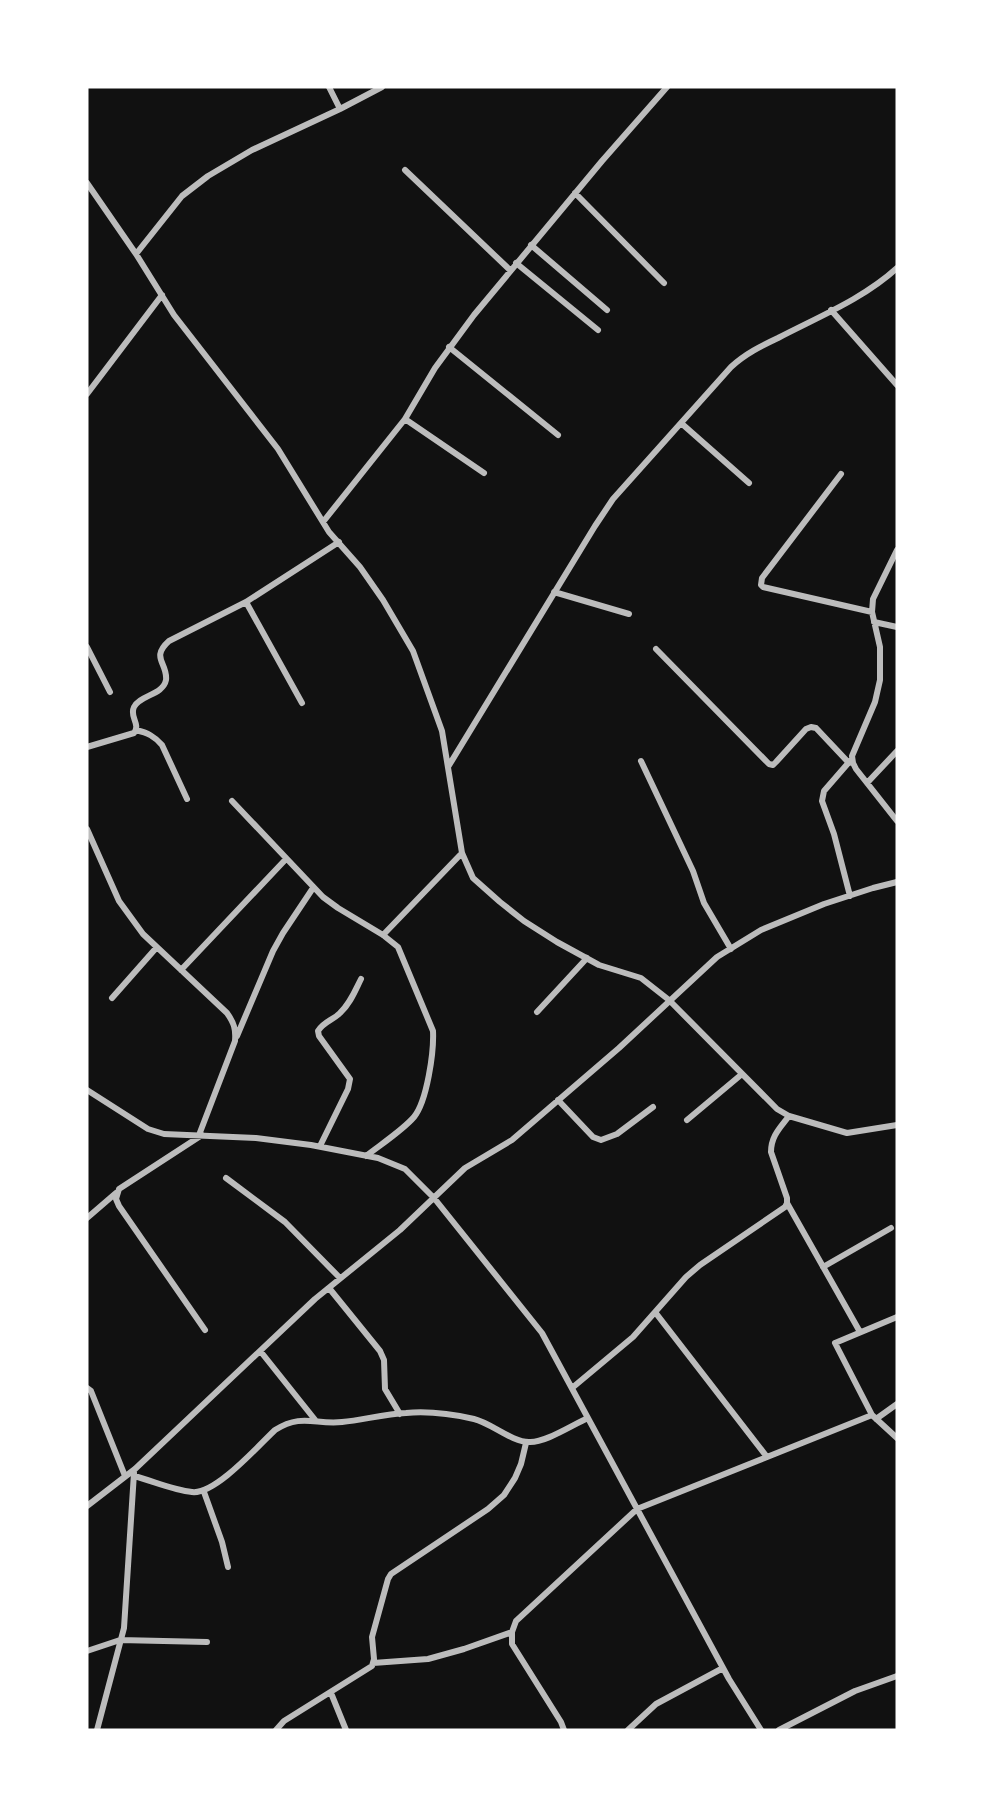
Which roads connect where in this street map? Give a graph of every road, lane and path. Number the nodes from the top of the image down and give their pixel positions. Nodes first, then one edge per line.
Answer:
1 (330, 87) edge
2 (382, 87) edge
3 (667, 87) edge
4 (340, 109) junction
5 (405, 170) dead end
6 (87, 183) edge
7 (575, 193) junction
8 (531, 246) junction
9 (136, 254) junction
10 (516, 263) junction
11 (897, 268) edge
12 (510, 270) junction
13 (664, 283) dead end
14 (162, 295) junction
15 (607, 310) dead end
16 (831, 310) junction
17 (598, 330) dead end
18 (449, 347) junction
19 (897, 386) edge
20 (87, 394) edge
21 (405, 419) junction
22 (681, 423) junction
23 (558, 435) dead end
24 (484, 473) dead end
25 (841, 474) dead end
26 (749, 483) dead end
27 (323, 522) junction
28 (339, 542) junction
29 (897, 550) edge
30 (554, 592) junction
31 (246, 602) junction
32 (872, 612) junction
33 (629, 614) dead end
34 (874, 622) junction
35 (897, 627) edge
36 (87, 647) edge
37 (656, 649) dead end
38 (110, 692) dead end
39 (302, 703) dead end
40 (136, 730) junction
41 (87, 747) edge
42 (897, 751) edge
43 (641, 761) dead end
44 (851, 761) junction
45 (448, 766) junction
46 (867, 783) junction
47 (186, 799) dead end
48 (232, 801) dead end
49 (897, 821) edge
50 (87, 829) edge
51 (462, 853) junction
52 (286, 859) junction
53 (897, 882) edge
54 (314, 888) junction
55 (850, 896) junction
56 (383, 935) junction
57 (157, 947) junction
58 (731, 949) junction
59 (587, 958) junction
60 (181, 970) junction
61 (361, 979) dead end
62 (112, 998) dead end
63 (669, 1000) junction
64 (537, 1012) dead end
65 (235, 1041) junction
66 (742, 1074) junction
67 (87, 1090) edge
68 (558, 1100) junction
69 (653, 1107) dead end
70 (789, 1116) junction
71 (687, 1120) dead end
72 (897, 1125) edge
73 (201, 1135) junction
74 (320, 1146) junction
75 (366, 1156) junction
76 (226, 1178) dead end
77 (117, 1193) junction
78 (434, 1198) junction
79 (787, 1203) junction
80 (87, 1218) edge
81 (891, 1228) dead end
82 (823, 1267) junction
83 (340, 1278) junction
84 (329, 1288) junction
85 (655, 1312) junction
86 (897, 1317) edge
87 (205, 1330) dead end
88 (860, 1332) junction
89 (261, 1352) junction
90 (87, 1388) edge
91 (572, 1388) junction
92 (897, 1404) edge
93 (400, 1413) junction
94 (874, 1417) junction
95 (588, 1418) junction
96 (316, 1421) junction
97 (897, 1438) edge
98 (526, 1443) junction
99 (767, 1457) junction
100 (134, 1473) junction
101 (125, 1476) junction
102 (204, 1492) junction
103 (87, 1506) edge
104 (637, 1509) junction
105 (228, 1567) dead end
106 (512, 1632) junction
107 (120, 1640) junction
108 (207, 1642) dead end
109 (87, 1651) edge
110 (373, 1663) junction
111 (723, 1668) junction
112 (897, 1676) edge
113 (331, 1692) junction
114 (97, 1730) edge
115 (276, 1730) edge
116 (346, 1730) edge
117 (564, 1730) edge
118 (628, 1730) edge
119 (761, 1730) edge
120 (779, 1730) edge

1 - 4 street
2 - 4 street
3 - 7 street
4 - 9 street
5 - 12 street
6 - 9 street
7 - 8 street
7 - 13 street
8 - 10 street
8 - 15 street
9 - 14 street
10 - 12 street
10 - 17 street
11 - 16 street
12 - 18 street
14 - 20 street
14 - 27 street
16 - 19 street
16 - 22 street
18 - 21 street
18 - 23 street
21 - 24 street
21 - 27 street
22 - 26 street
22 - 30 street
25 - 32 street
27 - 28 street
28 - 31 street
28 - 45 street
29 - 32 street
30 - 33 street
30 - 45 street
31 - 39 street
31 - 40 street
32 - 34 street
34 - 35 street
34 - 44 street
36 - 38 street
37 - 44 street
40 - 41 street
40 - 47 street
42 - 46 street
43 - 58 street
44 - 46 street
44 - 55 street
45 - 51 street
46 - 49 street
48 - 52 street
50 - 57 street
51 - 56 street
51 - 59 street
52 - 54 street
52 - 60 street
53 - 55 street
54 - 56 street
54 - 65 street
55 - 58 street
56 - 75 street
57 - 60 street
57 - 62 street
58 - 63 street
59 - 63 street
59 - 64 street
60 - 65 street
61 - 74 street
63 - 66 street
63 - 68 street
65 - 73 street
66 - 70 street
66 - 71 street
67 - 73 street
68 - 69 street
68 - 78 street
70 - 72 street
70 - 79 street
73 - 74 street
73 - 77 street
74 - 75 street
75 - 78 street
76 - 83 street
77 - 80 street
77 - 87 street
78 - 83 street
78 - 91 street
79 - 82 street
79 - 85 street
81 - 82 street
82 - 88 street
83 - 84 street
84 - 89 street
84 - 93 street
85 - 91 street
85 - 99 street
86 - 88 street
88 - 94 street
89 - 96 street
89 - 100 street
90 - 101 street
91 - 95 street
92 - 94 street
93 - 96 street
93 - 98 street
94 - 97 street
94 - 99 street
95 - 98 street
95 - 104 street
96 - 102 street
98 - 110 street
99 - 104 street
100 - 101 street
100 - 102 street
100 - 107 street
101 - 103 street
102 - 105 street
104 - 106 street
104 - 111 street
106 - 110 street
106 - 117 street
107 - 108 street
107 - 109 street
107 - 114 street
110 - 113 street
111 - 118 street
111 - 119 street
112 - 120 street
113 - 115 street
113 - 116 street

